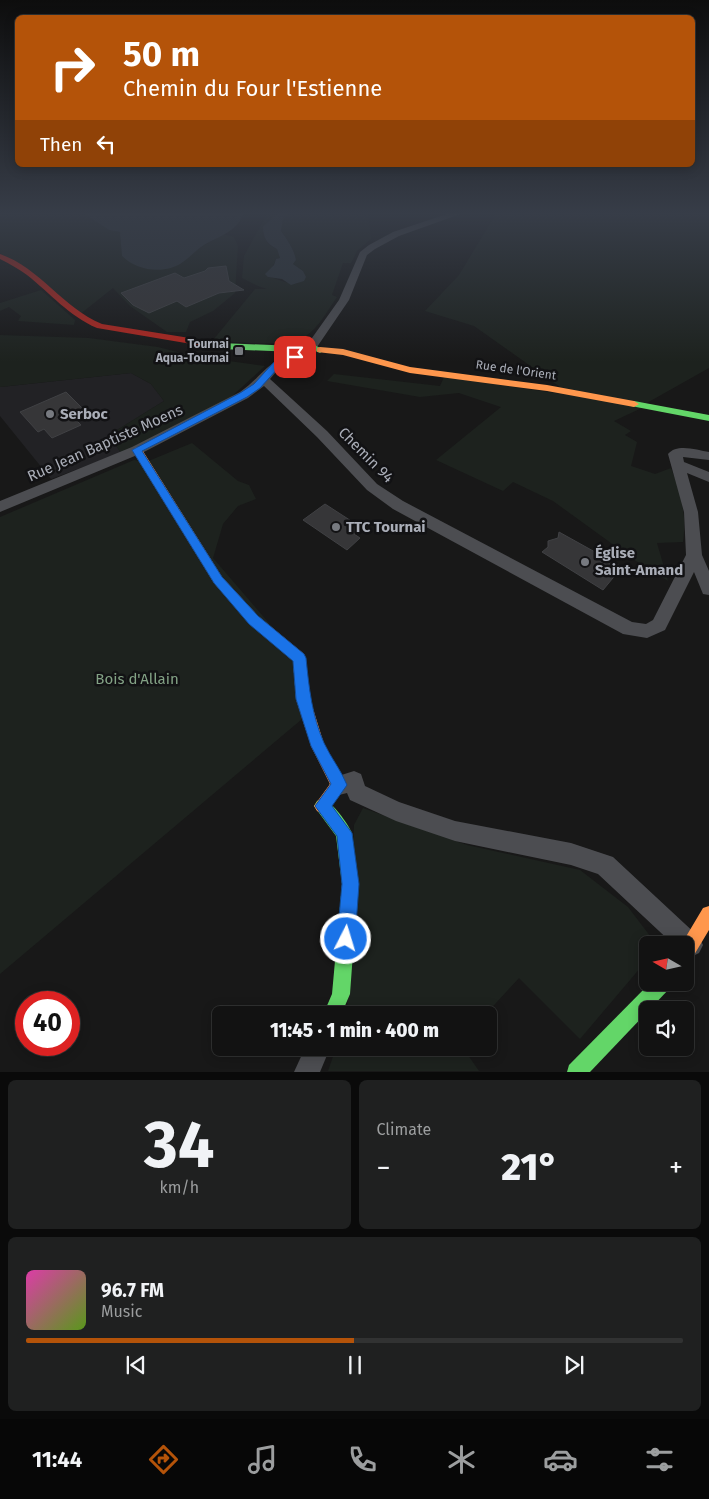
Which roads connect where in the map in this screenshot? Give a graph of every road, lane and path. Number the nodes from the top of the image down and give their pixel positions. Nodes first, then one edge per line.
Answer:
1 (11, 262) edge
2 (360, 262) edge
3 (317, 348) junction
4 (295, 353) junction
5 (264, 380) junction
6 (709, 418) edge
7 (137, 450) junction
8 (709, 456) edge
9 (677, 464) junction
10 (709, 477) edge
11 (0, 507) edge
12 (694, 555) junction
13 (709, 589) edge
14 (339, 785) junction
15 (709, 914) edge
16 (675, 936) edge
17 (694, 939) edge
18 (655, 991) edge
19 (336, 1006) edge
20 (314, 1056) edge
21 (307, 1072) edge
22 (576, 1072) edge

1 - 4 street
2 - 3 street
3 - 4 street, Rue de l'Orient
3 - 4 street
3 - 6 street, Rue de l'Orient
4 - 5 street, Rue Jean Baptiste Moens
5 - 7 street, Rue Jean Baptiste Moens
5 - 12 street, Chemin 94
7 - 11 street, Rue Jean Baptiste Moens
7 - 14 street
8 - 9 street
9 - 10 street
9 - 12 street
12 - 13 street
14 - 16 street
14 - 19 street
15 - 17 street
18 - 22 street
20 - 21 street

